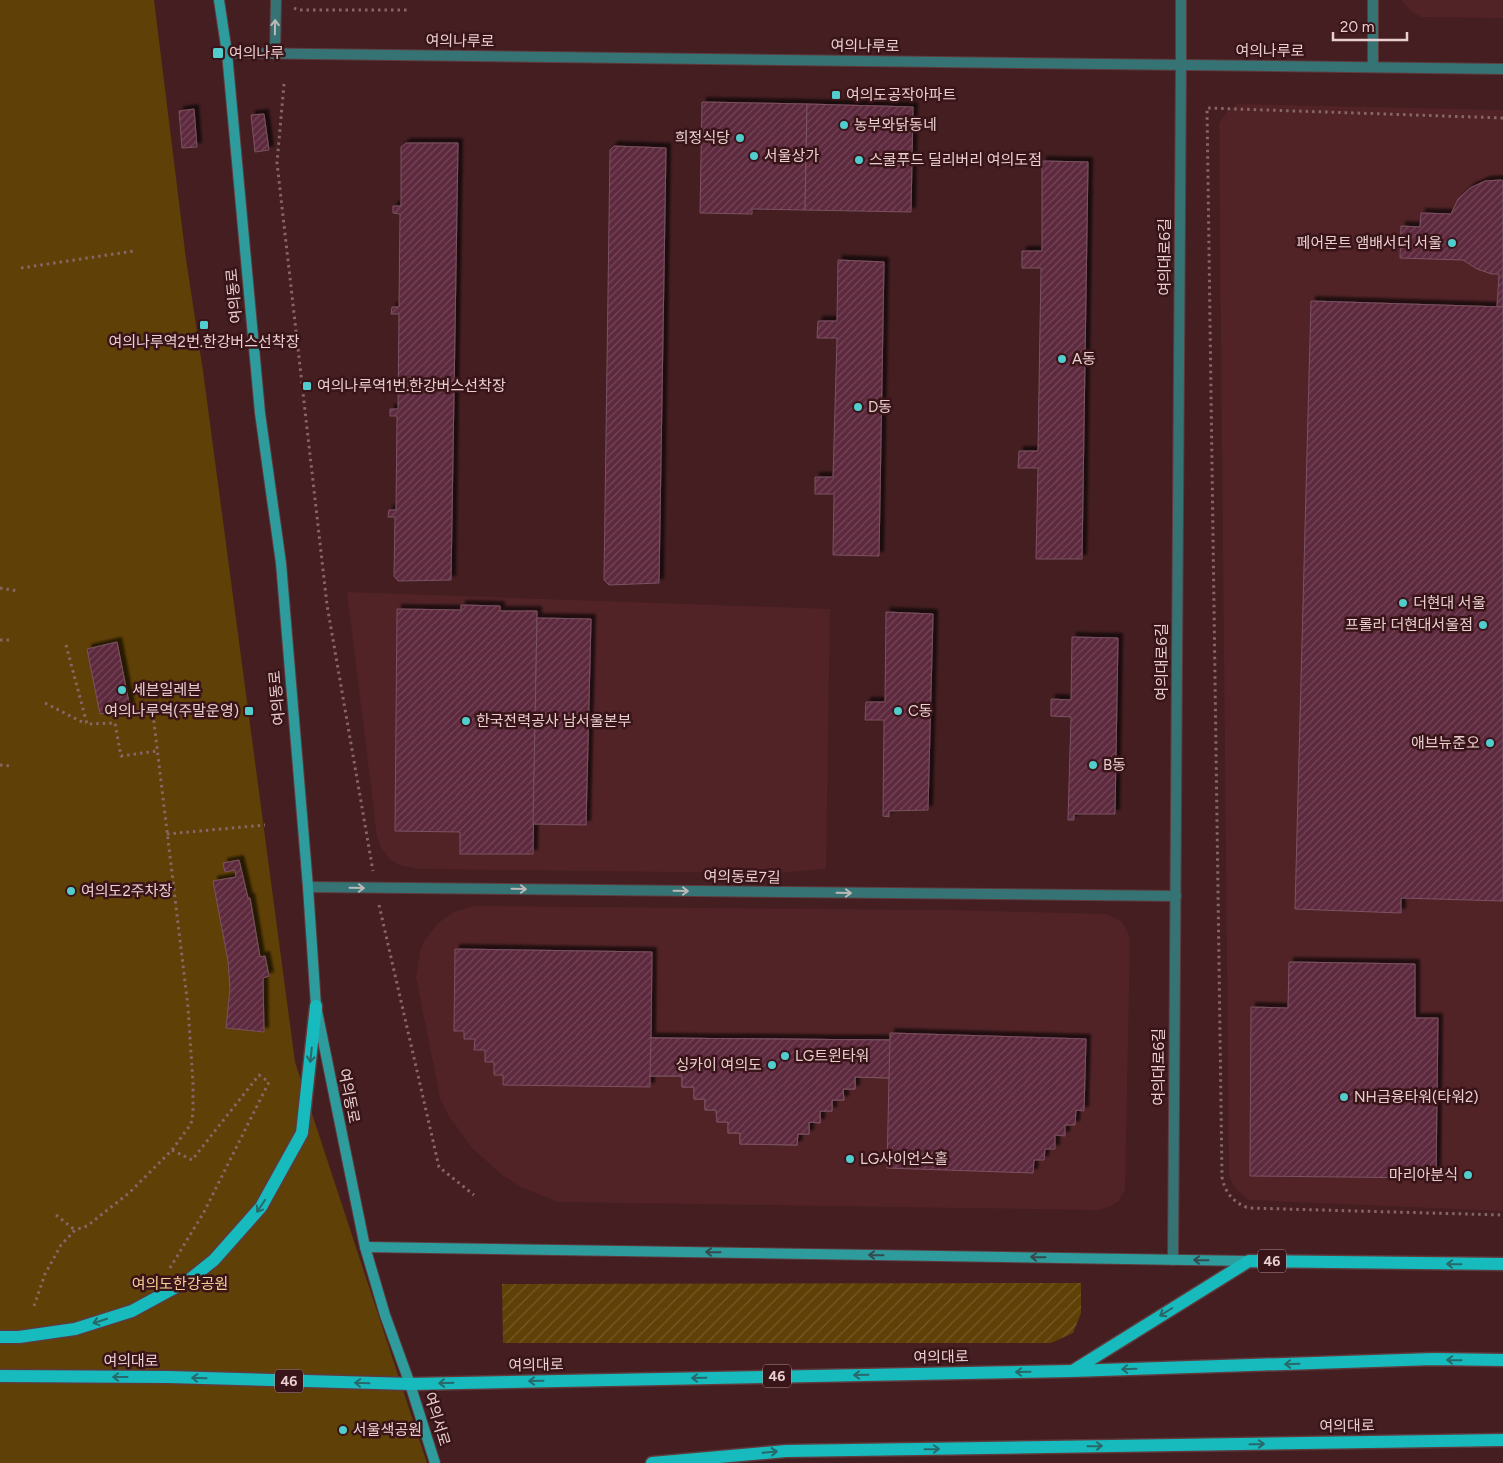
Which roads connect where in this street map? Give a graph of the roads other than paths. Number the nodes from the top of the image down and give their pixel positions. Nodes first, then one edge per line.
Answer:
1 (219, 0) edge
2 (276, 0) edge
3 (1180, 0) edge
4 (1373, 0) edge
5 (227, 53) junction
6 (275, 54) junction
7 (1182, 65) junction
8 (1373, 67) junction
9 (1503, 69) edge
10 (308, 887) junction
11 (1176, 896) junction
12 (316, 1006) junction
13 (365, 1247) junction
14 (1173, 1260) junction
15 (1249, 1261) junction
16 (1503, 1264) edge
17 (0, 1337) edge
18 (1503, 1360) edge
19 (1072, 1371) junction
20 (0, 1376) edge
21 (410, 1384) junction
22 (1503, 1440) edge
23 (435, 1463) edge
24 (652, 1463) edge

1 - 5 main road, 여의동로
6 -> 2 street
3 - 7 street, 여의대로6길
4 - 8 street
5 - 6 street, 여의나루로
5 - 10 main road, 여의동로
6 - 7 street, 여의나루로
7 - 8 street, 여의나루로
7 - 11 street, 여의대로6길
8 - 9 street, 여의나루로
10 -> 11 street, 여의동로7길
10 - 12 main road, 여의동로
11 - 14 street, 여의대로6길
12 - 13 main road, 여의동로
12 -> 17 main road
14 -> 13 main road
13 - 21 main road, 여의동로
15 -> 14 main road
16 -> 15 main road, 46
15 -> 19 main road, 46
18 -> 19 main road, 여의대로
19 -> 21 main road, 여의대로 / 46
21 -> 20 main road, 여의대로 / 46
21 - 23 main road, 여의서로
24 -> 22 main road, 여의대로

